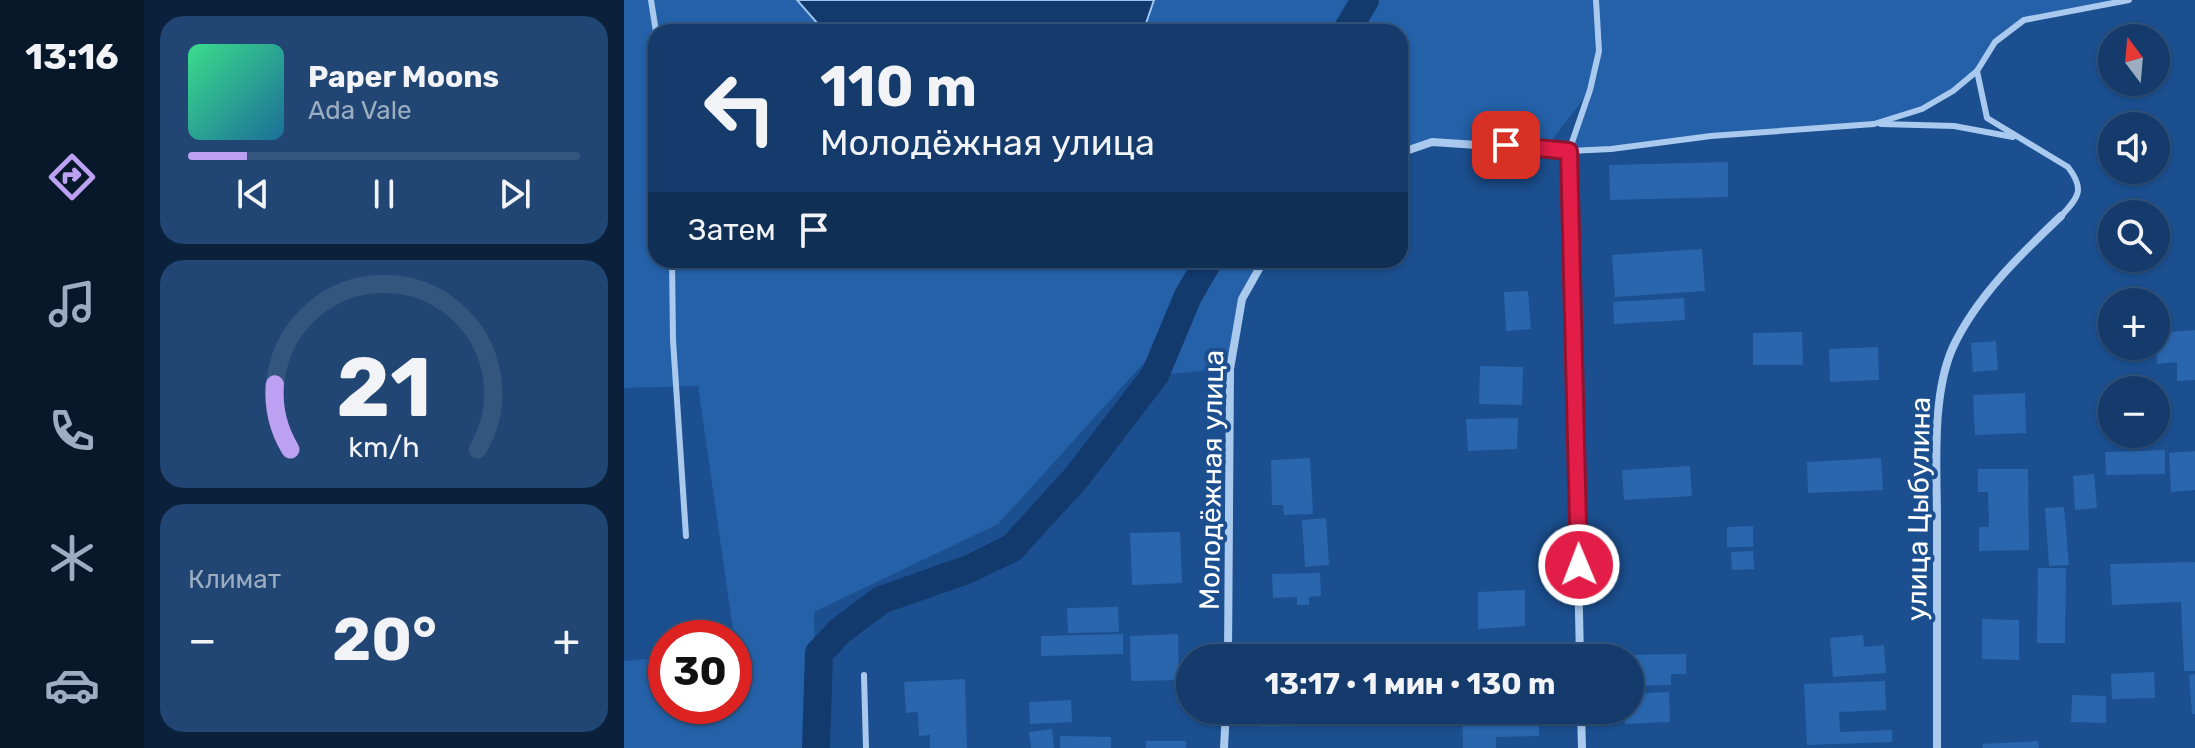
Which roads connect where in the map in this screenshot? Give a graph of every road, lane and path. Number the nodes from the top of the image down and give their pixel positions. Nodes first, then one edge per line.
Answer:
1 (651, 0) edge
2 (1596, 0) edge
3 (2129, 0) edge
4 (655, 24) edge
5 (1977, 71) junction
6 (1874, 124) junction
7 (2016, 137) junction
8 (1408, 150) edge
9 (1569, 151) junction
10 (2061, 216) joint
11 (672, 268) edge
12 (1259, 268) edge
13 (686, 536) dead end
14 (1229, 644) edge
15 (1580, 644) edge
16 (864, 675) dead end
17 (1225, 724) edge
18 (1581, 724) edge
19 (866, 748) edge
20 (1224, 748) edge
21 (1582, 748) edge
22 (1937, 748) edge

1 - 4 lane
2 - 9 lane
3 - 5 lane
5 - 6 lane
5 - 7 lane
6 - 7 lane
6 - 9 lane
7 - 10 lane
8 - 9 street
9 - 15 street
10 - 22 street, улица Цыбулина
11 - 13 lane
12 - 14 street, Молодёжная улица
16 - 19 lane
17 - 20 street
18 - 21 street

